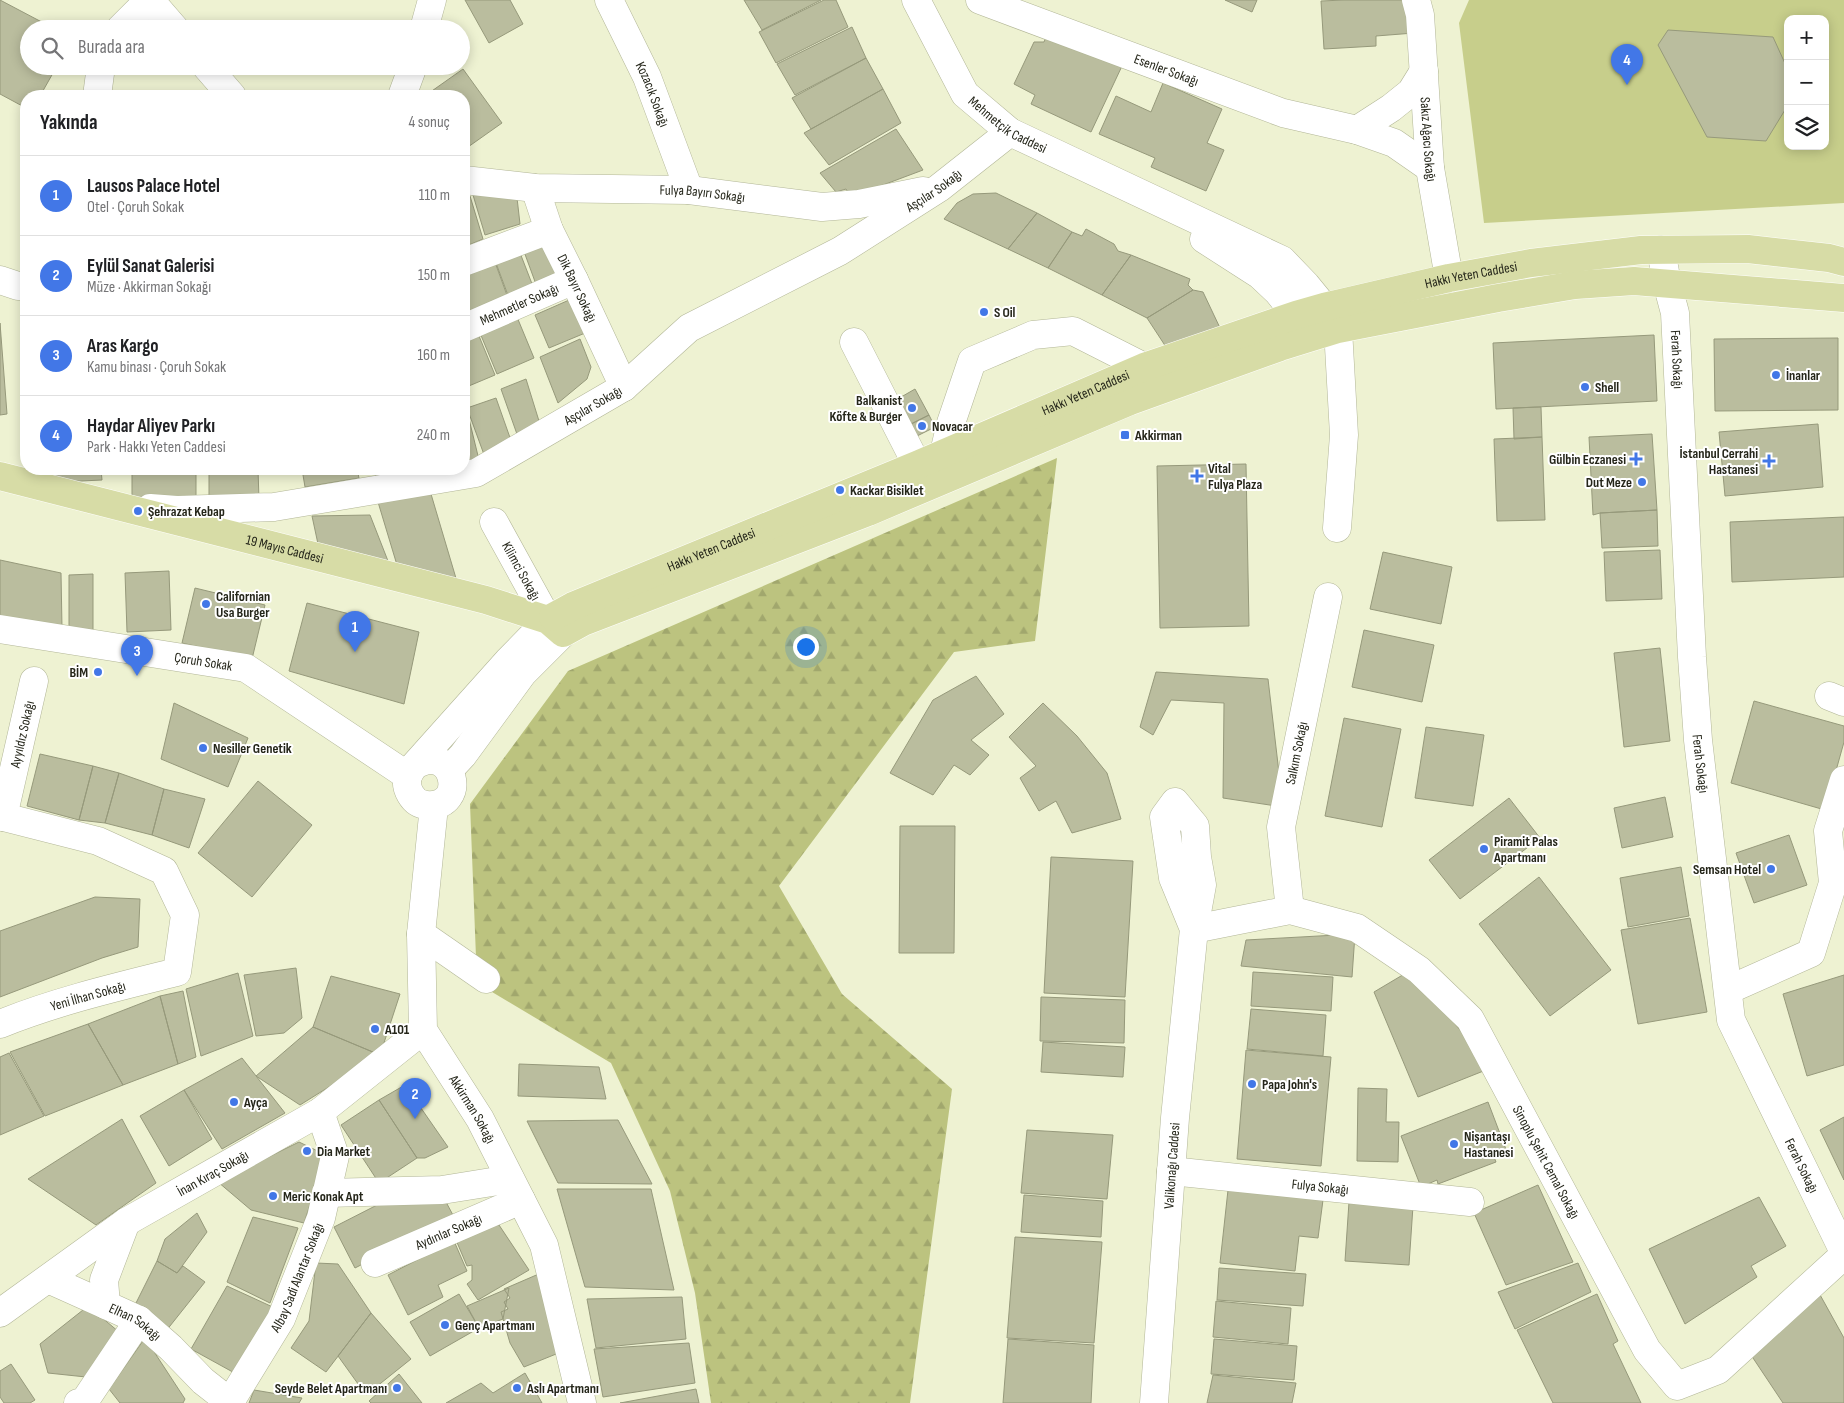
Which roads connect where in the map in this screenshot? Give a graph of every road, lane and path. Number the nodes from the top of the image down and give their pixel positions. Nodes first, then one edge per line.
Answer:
1 (150, 0) edge
2 (432, 0) edge
3 (609, 0) edge
4 (916, 0) edge
5 (980, 0) edge
6 (1422, 5) edge
7 (129, 20) edge
8 (167, 20) edge
9 (426, 20) edge
10 (1424, 72) junction
11 (100, 75) edge
12 (214, 75) edge
13 (410, 75) edge
14 (98, 90) edge
15 (227, 90) edge
16 (404, 90) edge
17 (1356, 130) junction
18 (1010, 132) junction
19 (1430, 168) junction
20 (470, 181) edge
21 (1121, 185) junction
22 (535, 188) junction
23 (939, 188) junction
24 (689, 190) junction
25 (549, 230) junction
26 (1661, 250) junction
27 (1839, 259) edge
28 (470, 260) edge
29 (1449, 278) junction
30 (0, 280) edge
31 (574, 280) junction
32 (1667, 282) junction
33 (20, 286) edge
34 (1844, 298) edge
35 (1296, 315) junction
36 (1331, 318) junction
37 (470, 325) edge
38 (854, 342) dead end
39 (1144, 367) junction
40 (624, 387) junction
41 (944, 453) junction
42 (917, 465) junction
43 (470, 474) edge
44 (464, 475) edge
45 (0, 476) edge
46 (112, 504) junction
47 (494, 522) dead end
48 (1337, 528) dead end
49 (1328, 597) dead end
50 (555, 627) junction
51 (0, 628) edge
52 (34, 681) dead end
53 (449, 770) junction
54 (411, 771) junction
55 (1844, 780) edge
56 (434, 806) junction
57 (1, 816) edge
58 (1290, 910) junction
59 (1194, 929) joint
60 (421, 934) junction
61 (486, 979) dead end
62 (1728, 990) junction
63 (0, 1024) edge
64 (423, 1030) junction
65 (320, 1112) junction
66 (1171, 1171) junction
67 (516, 1190) junction
68 (326, 1193) junction
69 (1470, 1202) dead end
70 (126, 1222) junction
71 (1844, 1253) edge
72 (376, 1263) dead end
73 (48, 1279) junction
74 (106, 1305) junction
75 (0, 1313) edge
76 (138, 1320) junction
77 (203, 1381) joint
78 (230, 1402) edge
79 (78, 1403) edge
80 (582, 1403) edge
81 (1154, 1403) edge

1 - 7 street
1 - 8 street
2 - 9 street
3 - 24 street, Kozacık Sokağı
4 - 18 street, Mehmetçik Caddesi
5 - 17 street, Esenler Sokağı
6 - 10 street, Sakız Ağacı Sokağı
10 - 17 street
10 - 19 street, Sakız Ağacı Sokağı
11 - 14 street
12 - 15 street
13 - 16 street
17 - 19 street, Esenler Sokağı
18 - 21 street, Mehmetçik Caddesi
18 - 23 street, Aşçılar Sokağı
19 - 29 street, Sakız Ağacı Sokağı
20 - 22 street, Fulya Bayırı Sokağı
21 - 35 street, Mehmetçik Caddesi
21 - 36 street, Mehmetçik Caddesi
22 - 24 street, Fulya Bayırı Sokağı
22 - 25 street, Dik Bayır Sokağı
23 - 24 street, Fulya Bayırı Sokağı
23 - 40 street, Aşçılar Sokağı
25 - 28 street
25 - 31 street, Dik Bayır Sokağı
26 - 27 main road, Hakkı Yeten Caddesi
26 - 29 main road, Hakkı Yeten Caddesi
26 - 32 street, Ferah Sokağı
29 - 36 main road, Hakkı Yeten Caddesi
30 - 33 street
31 - 37 street, Mehmetler Sokağı
31 - 40 street, Dik Bayır Sokağı
32 - 34 main road, Hakkı Yeten Caddesi
32 - 36 main road, Hakkı Yeten Caddesi
32 - 62 street, Ferah Sokağı
35 - 36 main road, Hakkı Yeten Caddesi
35 - 39 main road, Hakkı Yeten Caddesi
36 - 48 street
36 - 50 main road, Hakkı Yeten Caddesi
38 - 42 street
39 - 41 main road, Hakkı Yeten Caddesi
39 - 41 street
40 - 43 street, Aşçılar Sokağı
41 - 42 main road, Hakkı Yeten Caddesi
42 - 50 main road, Hakkı Yeten Caddesi
44 - 46 street, Aşçılar Sokağı
45 - 46 main road, 19 Mayıs Caddesi
46 - 50 main road, 19 Mayıs Caddesi
47 - 50 street, Kilimci Sokağı
49 - 58 street, Salkım Sokağı
50 - 53 street, Hakkı Yeten Caddesi
50 - 54 street, Hakkı Yeten Caddesi
51 - 54 street, Çoruh Sokak
52 - 57 street, Ayyıldız Sokağı
53 - 54 street
53 - 56 street
54 - 56 street
55 - 62 street
56 - 60 street
57 - 63 street, Yeni İlhan Sokağı
58 - 59 street, Sinoplu Şehit Cemal Sokağı
58 - 71 street, Sinoplu Şehit Cemal Sokağı
59 - 66 street, Valikonağı Caddesi
60 - 61 street
60 - 64 street
62 - 71 street, Ferah Sokağı
64 - 65 street, İnan Kıraç Sokağı
64 - 67 street, Akkirman Sokağı
65 - 68 street, Albay Sadi Alantar Sokağı
65 - 70 street, İnan Kıraç Sokağı
66 - 69 street, Fulya Sokağı
66 - 81 street, Valikonağı Caddesi
67 - 68 street
67 - 72 street, Aydınlar Sokağı
67 - 80 street, Akkirman Sokağı
68 - 78 street, Albay Sadi Alantar Sokağı
70 - 73 street, İnan Kıraç Sokağı
70 - 74 street, Elhan Sokağı
73 - 74 street
73 - 75 street, İnan Kıraç Sokağı
74 - 76 street, Elhan Sokağı
76 - 77 street, Elhan Sokağı
76 - 79 street
77 - 78 street, Albay Sadi Alantar Sokağı

